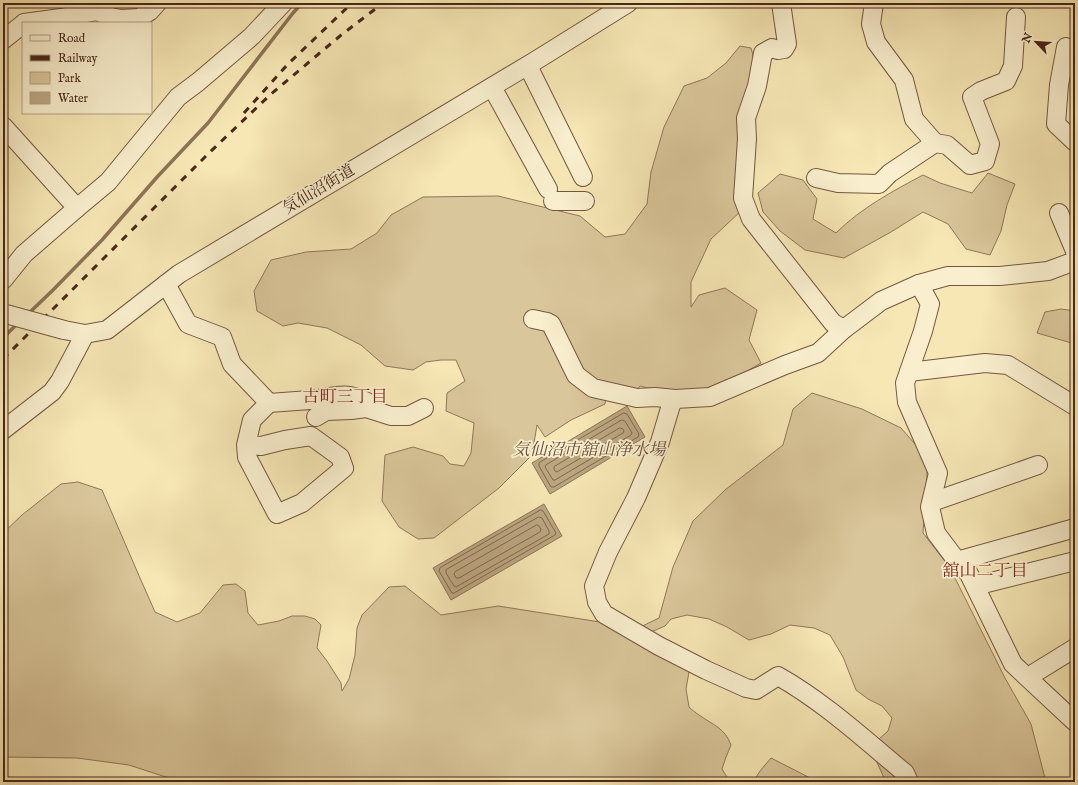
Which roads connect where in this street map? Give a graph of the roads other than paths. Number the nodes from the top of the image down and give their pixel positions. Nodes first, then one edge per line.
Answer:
1 (157, 3) edge
2 (283, 3) edge
3 (628, 3) edge
4 (781, 3) edge
5 (874, 3) edge
6 (84, 8) edge
7 (1016, 17) dead end
8 (35, 22) edge
9 (22, 27) edge
10 (3, 40) edge
11 (1066, 47) dead end
12 (528, 66) junction
13 (1068, 76) edge
14 (492, 87) junction
15 (3, 126) edge
16 (1075, 142) edge
17 (935, 143) junction
18 (583, 177) dead end
19 (816, 178) dead end
20 (585, 201) dead end
21 (77, 208) junction
22 (1059, 213) dead end
23 (1075, 251) edge
24 (1075, 261) edge
25 (3, 280) edge
26 (166, 284) junction
27 (919, 284) junction
28 (4, 314) edge
29 (533, 319) dead end
30 (844, 329) junction
31 (85, 334) junction
32 (909, 372) junction
33 (675, 399) junction
34 (269, 403) junction
35 (1075, 406) edge
36 (366, 408) junction
37 (424, 408) dead end
38 (316, 417) dead end
39 (3, 430) edge
40 (246, 444) junction
41 (1038, 465) dead end
42 (932, 502) junction
43 (1075, 528) edge
44 (957, 561) junction
45 (1075, 561) edge
46 (975, 586) junction
47 (1075, 648) edge
48 (1028, 678) junction
49 (1075, 722) edge
50 (909, 782) edge

1 - 6 street
2 - 21 street
3 - 12 street, 気仙沼街道
4 - 30 street
5 - 17 street
6 - 8 street
7 - 17 street
9 - 10 street
11 - 13 street
12 - 14 street, 気仙沼街道
12 - 18 street
13 - 16 street
14 - 20 street
14 - 26 street, 気仙沼街道
15 - 21 street
17 - 19 street
21 - 25 street
22 - 23 street
24 - 27 street
26 - 31 street, 気仙沼街道
26 - 34 street
27 - 30 street
27 - 32 street
28 - 31 street, 気仙沼街道, bridge
29 - 33 street
30 - 33 street
31 - 39 street
32 - 35 street
32 - 42 street
33 - 50 street
34 - 36 street
34 - 40 street
36 - 37 street
36 - 38 street
40 - 40 street
41 - 42 street
42 - 44 street
43 - 44 street
44 - 46 street
45 - 46 street
46 - 48 street
47 - 48 street
48 - 49 street

